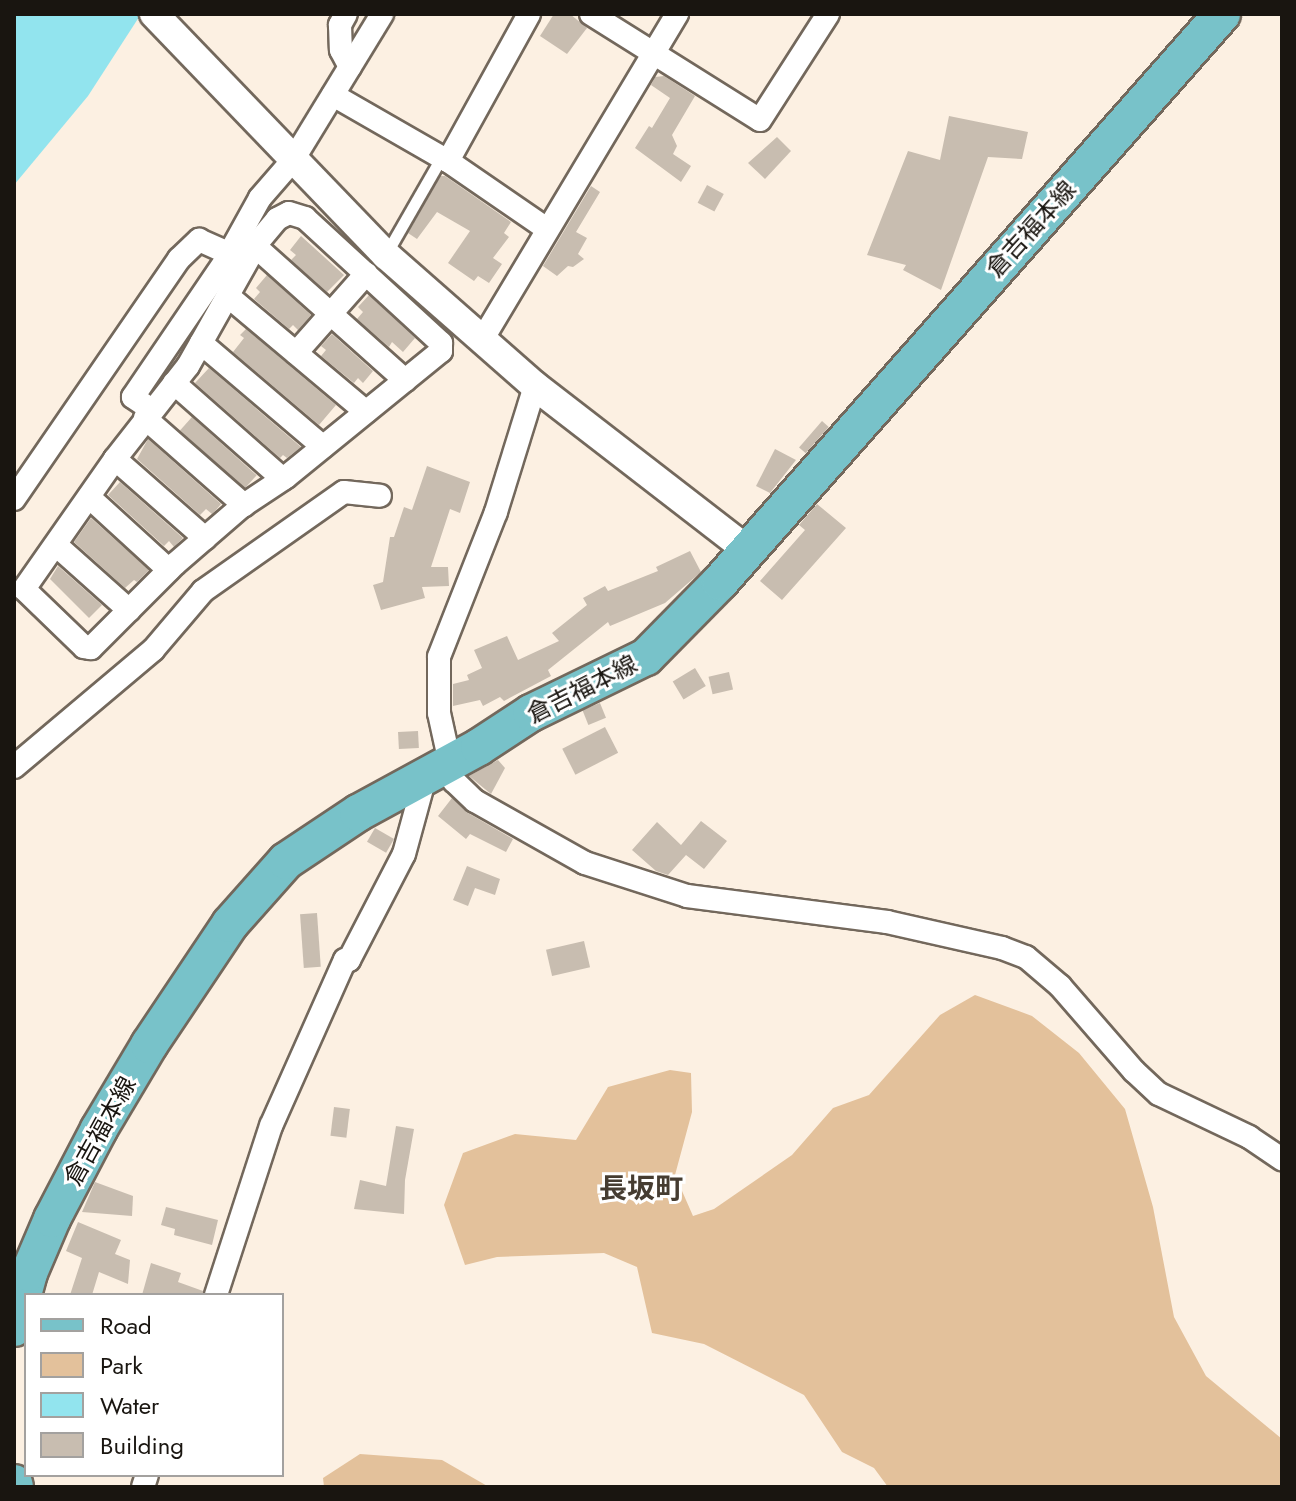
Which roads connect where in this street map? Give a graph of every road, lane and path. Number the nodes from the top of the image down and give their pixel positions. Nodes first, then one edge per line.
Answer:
1 (154, 14) edge
2 (346, 14) edge
3 (382, 14) edge
4 (529, 14) edge
5 (591, 14) edge
6 (677, 14) edge
7 (828, 14) edge
8 (1222, 14) edge
9 (652, 53) junction
10 (350, 67) junction
11 (333, 95) junction
12 (444, 159) junction
13 (293, 160) junction
14 (547, 229) junction
15 (256, 247) junction
16 (230, 254) junction
17 (376, 264) junction
18 (228, 296) junction
19 (331, 314) junction
20 (482, 340) junction
21 (201, 343) junction
22 (296, 353) junction
23 (405, 380) junction
24 (174, 383) junction
25 (535, 386) junction
26 (366, 412) junction
27 (149, 414) junction
28 (323, 447) junction
29 (115, 459) junction
30 (283, 479) junction
31 (380, 496) dead end
32 (89, 497) junction
33 (14, 499) edge
34 (244, 505) junction
35 (205, 538) junction
36 (56, 545) junction
37 (747, 550) junction
38 (169, 570) junction
39 (129, 610) junction
40 (14, 767) edge
41 (437, 769) junction
42 (1282, 1159) edge
43 (217, 1293) edge
44 (14, 1328) edge

1 - 13 street
2 - 10 street
3 - 10 street
4 - 12 street
5 - 9 street
6 - 9 street
7 - 9 street
8 - 37 main road, 倉吉福本線
9 - 14 street
10 - 11 street
11 - 12 street
11 - 13 street
12 - 14 street
12 - 17 lane
13 - 16 street
13 - 17 street
14 - 20 street
15 - 17 street
15 - 18 street
15 - 19 street
16 - 27 street
16 - 33 street
17 - 19 street
17 - 20 street
17 - 23 street
18 - 21 street
18 - 22 street
19 - 22 street
19 - 23 street
20 - 25 street
21 - 24 street
21 - 28 street
22 - 26 street
23 - 26 street
24 - 27 street
24 - 30 street
25 - 37 street
25 - 41 street
26 - 28 street
27 - 29 street
27 - 34 street
28 - 30 street
29 - 32 street
29 - 35 street
30 - 34 street
31 - 40 street
32 - 36 street
32 - 38 street
34 - 35 street
35 - 38 street
36 - 39 street
36 - 39 street
37 - 41 main road, 倉吉福本線
38 - 39 street
41 - 42 street
41 - 43 street
41 - 44 main road, 倉吉福本線

